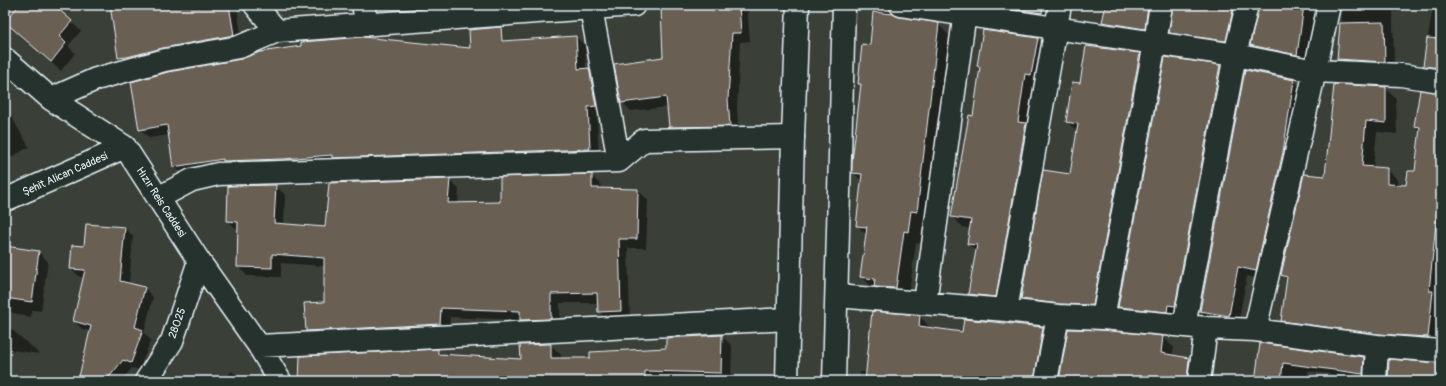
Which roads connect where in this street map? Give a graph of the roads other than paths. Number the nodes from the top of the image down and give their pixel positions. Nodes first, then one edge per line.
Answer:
1 (255, 5) edge
2 (634, 5) edge
3 (798, 5) edge
4 (844, 5) edge
5 (901, 5) edge
6 (1060, 5) edge
7 (1161, 5) edge
8 (1247, 5) edge
9 (1329, 5) edge
10 (591, 8) junction
11 (534, 9) edge
12 (965, 10) edge
13 (365, 15) edge
14 (1055, 28) junction
15 (277, 31) junction
16 (1155, 43) junction
17 (1235, 55) junction
18 (5, 59) edge
19 (1315, 71) junction
20 (1441, 82) edge
21 (51, 99) junction
22 (793, 137) junction
23 (125, 147) junction
24 (619, 161) junction
25 (158, 198) junction
26 (5, 200) edge
27 (199, 261) junction
28 (836, 296) junction
29 (925, 303) junction
30 (1006, 310) junction
31 (1058, 316) junction
32 (1103, 318) junction
33 (789, 319) junction
34 (1184, 326) junction
35 (1206, 328) junction
36 (1255, 330) junction
37 (259, 346) junction
38 (1377, 346) junction
39 (1441, 351) edge
40 (146, 381) edge
41 (280, 381) edge
42 (787, 381) edge
43 (834, 381) edge
44 (1046, 381) edge
45 (1199, 381) edge
46 (1375, 381) edge

1 - 15 street
2 - 10 street
3 - 22 street
4 - 28 street
5 - 12 street
6 - 14 street
7 - 16 street
8 - 17 street
9 - 19 street
10 - 11 street
10 - 24 street
11 - 13 street
12 - 14 street
12 - 29 street
13 - 15 street
14 - 16 street
14 - 30 street
15 - 21 street
16 - 17 street
16 - 32 street
17 - 19 street
17 - 34 street
18 - 21 street, Hızır Reis Caddesi
19 - 20 street
19 - 36 street
21 - 23 street, Hızır Reis Caddesi
22 - 24 street
22 - 33 street
23 - 25 street, Hızır Reis Caddesi
23 - 26 street, Şehit Alican Caddesi
24 - 25 street
25 - 27 street, Hızır Reis Caddesi
27 - 37 street, Hızır Reis Caddesi
27 - 40 street, 28025
28 - 29 street
28 - 43 street
29 - 30 street
30 - 31 street
31 - 32 street
31 - 44 street
32 - 34 street
33 - 37 street
33 - 42 street
34 - 35 street
35 - 36 street
35 - 45 street
36 - 38 street
37 - 41 street, Hızır Reis Caddesi
38 - 39 street
38 - 46 street

